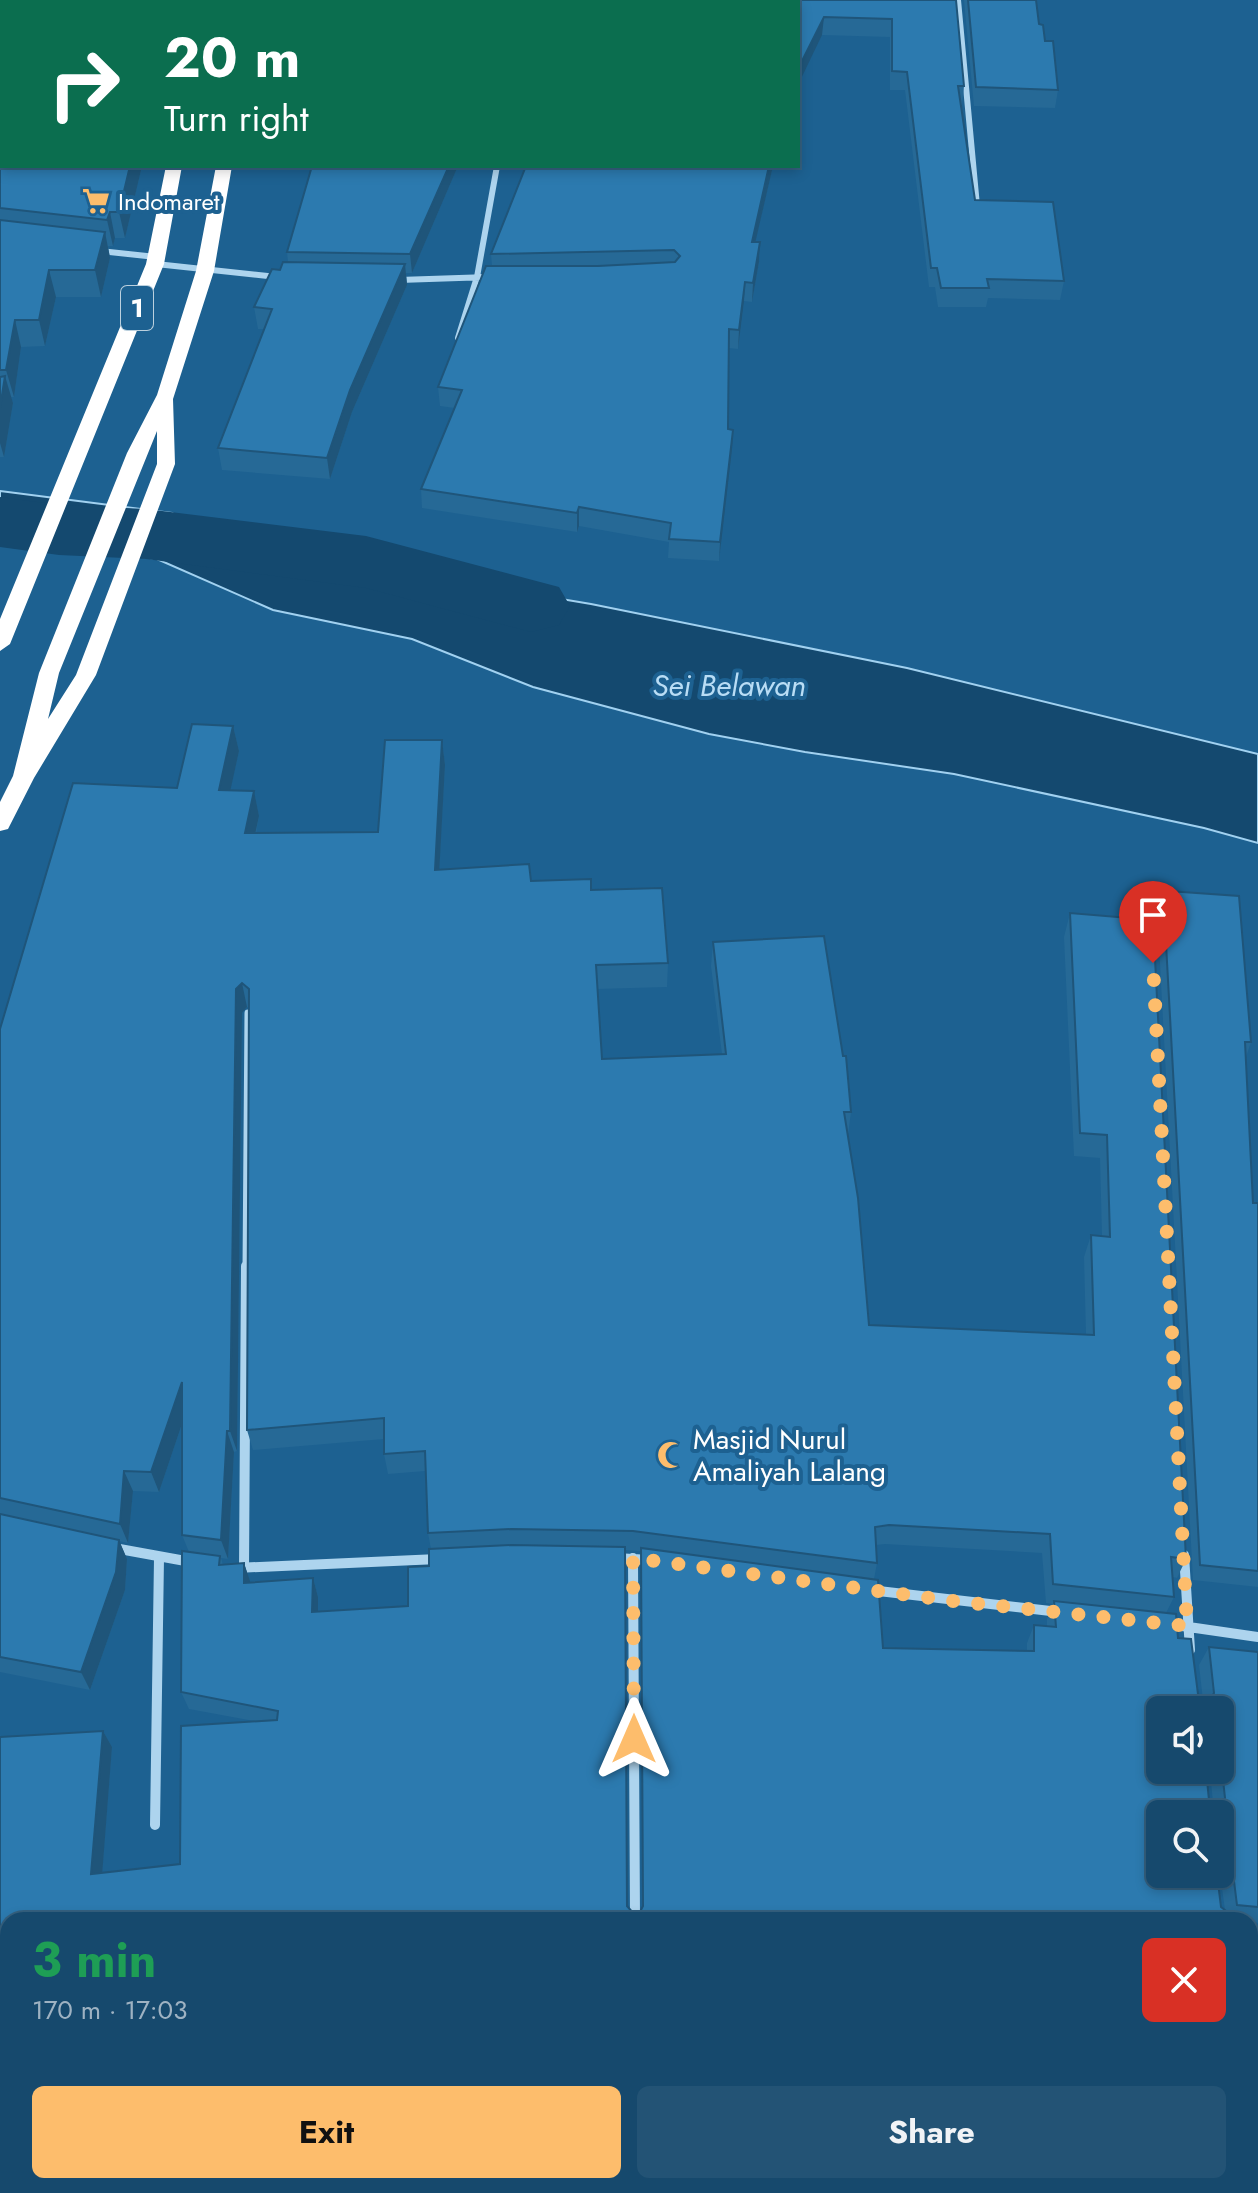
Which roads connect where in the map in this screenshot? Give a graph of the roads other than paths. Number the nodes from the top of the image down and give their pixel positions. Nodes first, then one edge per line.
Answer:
1 (958, 0) edge
2 (174, 168) edge
3 (224, 168) edge
4 (497, 168) edge
5 (977, 206) edge
6 (98, 251) edge
7 (156, 260) junction
8 (205, 271) junction
9 (477, 277) junction
10 (492, 277) edge
11 (289, 278) edge
12 (393, 280) edge
13 (457, 341) edge
14 (166, 395) junction
15 (0, 644) edge
16 (24, 776) junction
17 (0, 823) edge
18 (248, 1013) edge
19 (101, 1545) edge
20 (1183, 1547) edge
21 (159, 1558) junction
22 (603, 1558) edge
23 (633, 1558) junction
24 (450, 1559) edge
25 (663, 1562) edge
26 (202, 1563) edge
27 (230, 1567) edge
28 (244, 1569) junction
29 (861, 1589) edge
30 (1078, 1614) edge
31 (1156, 1623) edge
32 (1187, 1626) junction
33 (1258, 1637) edge
34 (1192, 1668) edge
35 (155, 1825) dead end
36 (635, 1912) edge

1 - 5 street
2 - 7 highway, 1
3 - 8 highway, 1
4 - 9 street
6 - 7 street
7 - 8 street
7 - 15 highway, 1
8 - 11 street
8 - 14 highway, 1
9 - 10 street
9 - 12 street
9 - 13 street
14 - 16 highway, 1
14 - 16 highway, 1
16 - 17 highway, 1
18 - 28 street
19 - 21 street
20 - 32 street
21 - 26 street
21 - 35 street
22 - 23 street
23 - 25 street
23 - 36 street
24 - 28 street
27 - 28 street
29 - 30 street
31 - 32 street
32 - 33 street
32 - 34 street

